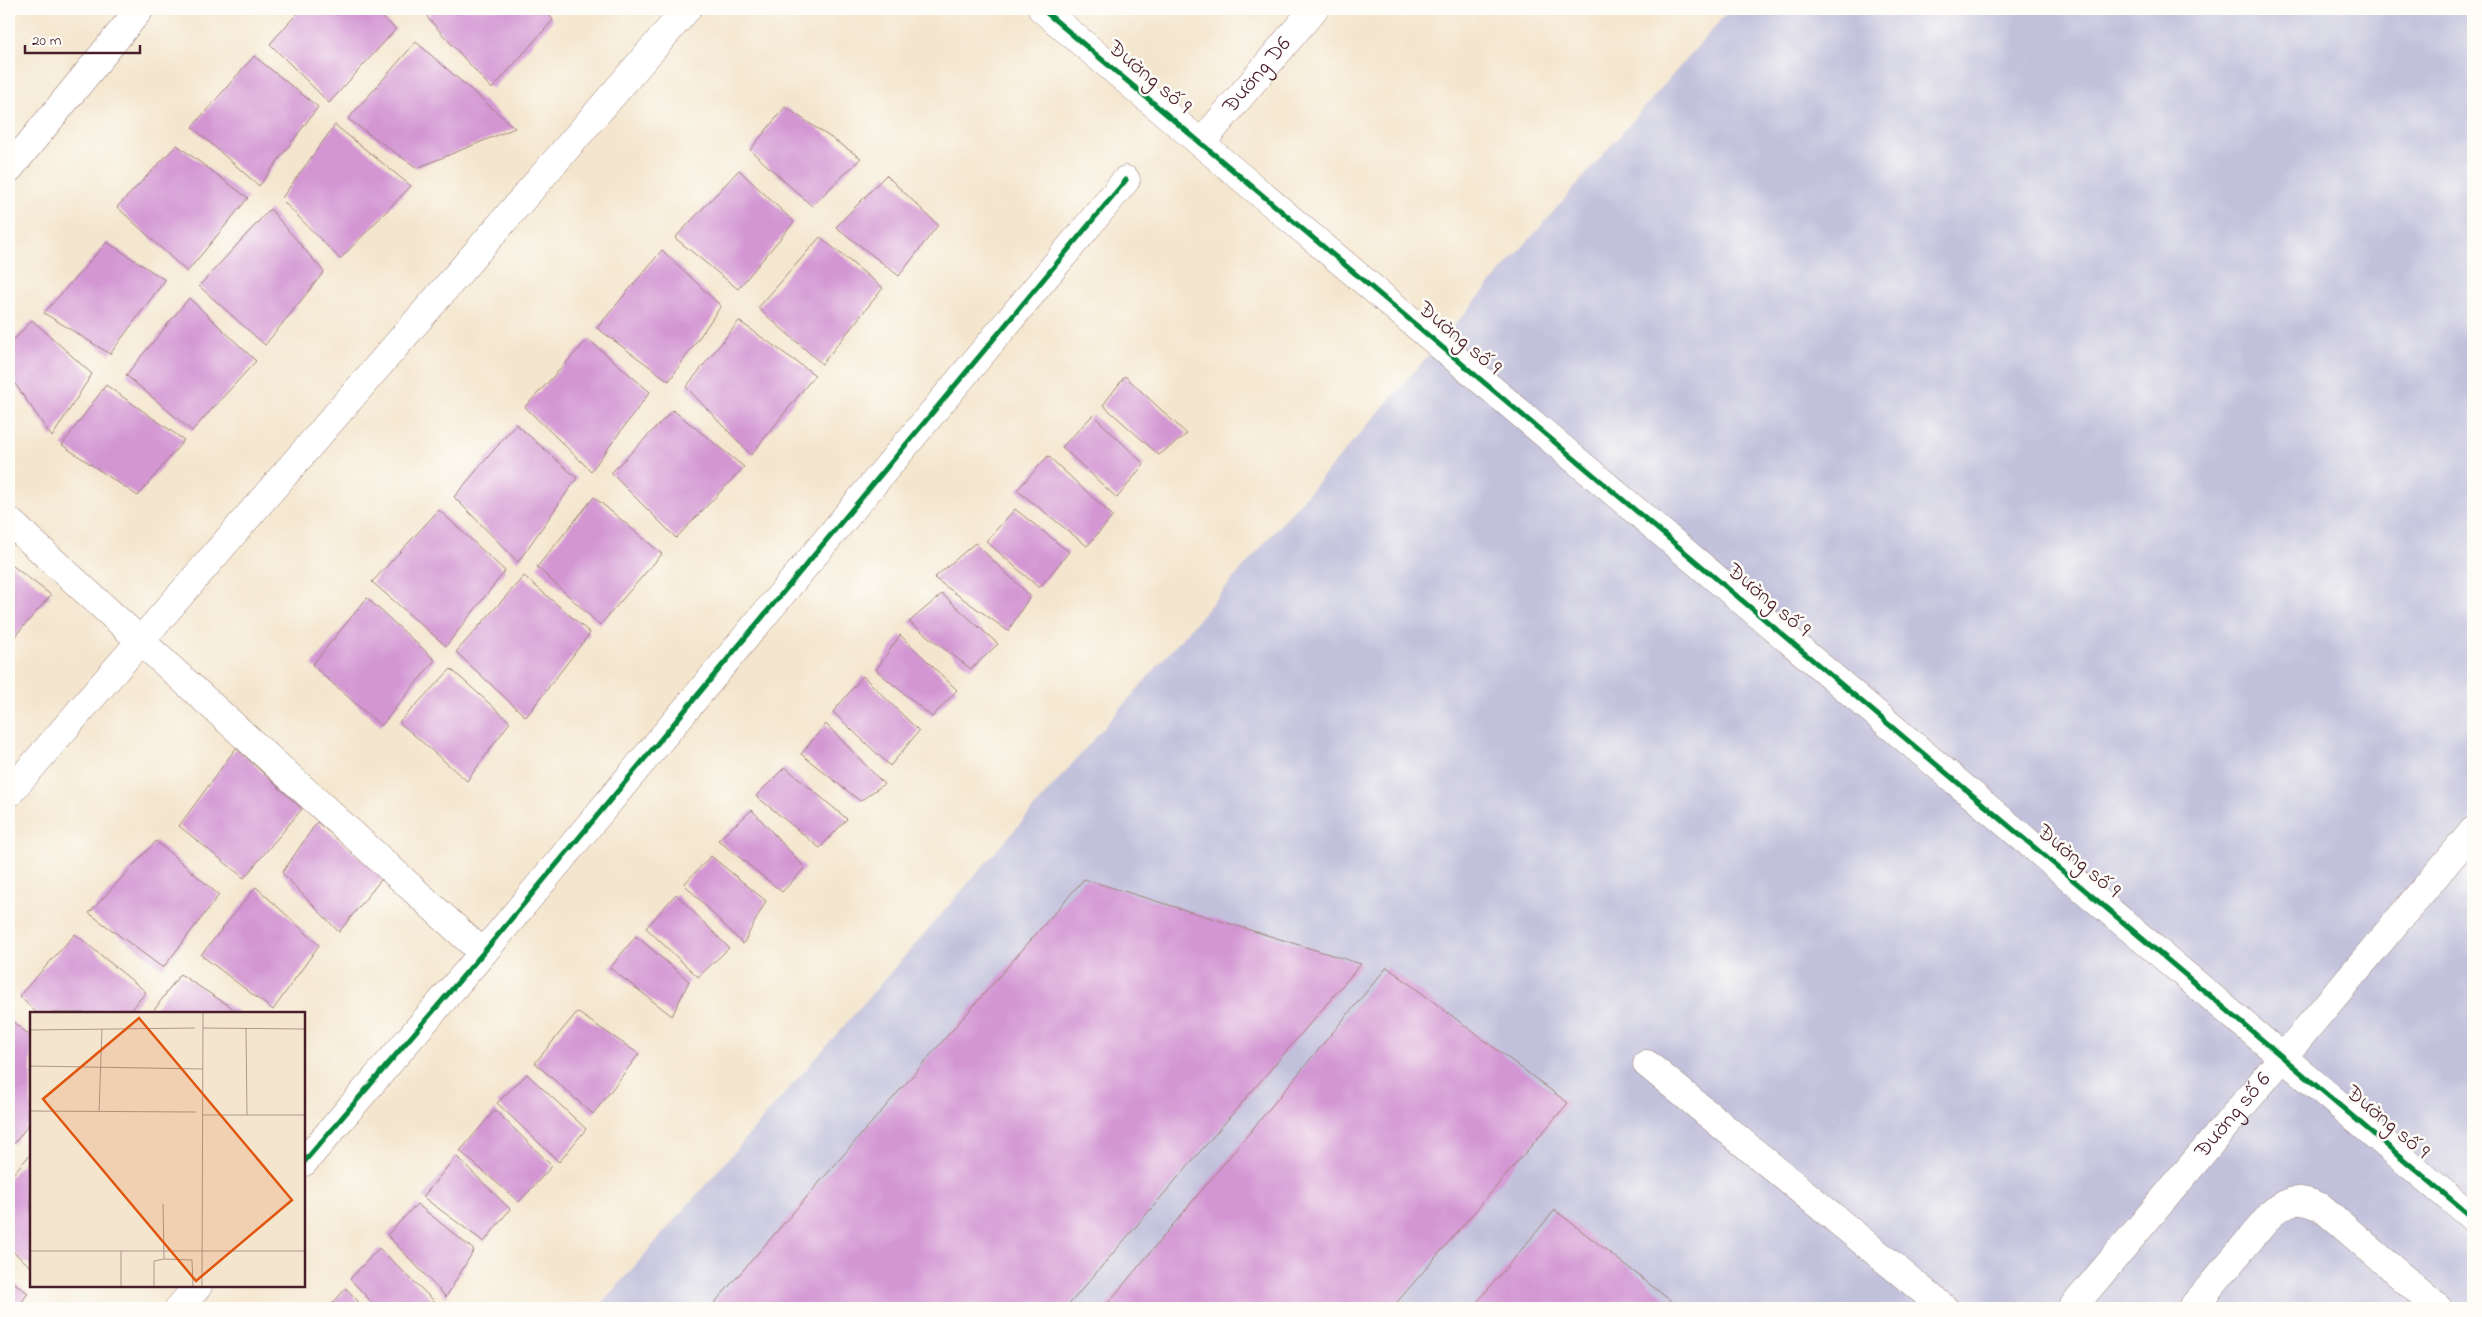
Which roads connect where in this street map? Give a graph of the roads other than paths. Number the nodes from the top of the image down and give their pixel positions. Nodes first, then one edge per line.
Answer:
1 (140, 9) edge
2 (687, 9) edge
3 (1042, 9) edge
4 (1314, 9) edge
5 (1200, 143) junction
6 (9, 169) edge
7 (1126, 180) dead end
8 (9, 521) edge
9 (141, 641) junction
10 (9, 793) edge
11 (2473, 831) edge
12 (483, 953) junction
13 (2284, 1057) junction
14 (1647, 1064) dead end
15 (305, 1161) edge
16 (2473, 1218) edge
17 (197, 1287) edge
18 (179, 1308) edge
19 (1944, 1308) edge
20 (2072, 1308) edge
21 (2192, 1308) edge
22 (2438, 1308) edge

1 - 6 street
2 - 9 street
3 - 5 street, Đường số 9
4 - 5 street, Đường D6
5 - 13 street, Đường số 9
7 - 12 street
8 - 9 street
9 - 10 street
9 - 12 street
11 - 13 street, Đường số 6
12 - 15 street
13 - 16 street, Đường số 9
13 - 20 street, Đường số 6
14 - 19 street
17 - 18 street
21 - 22 street

